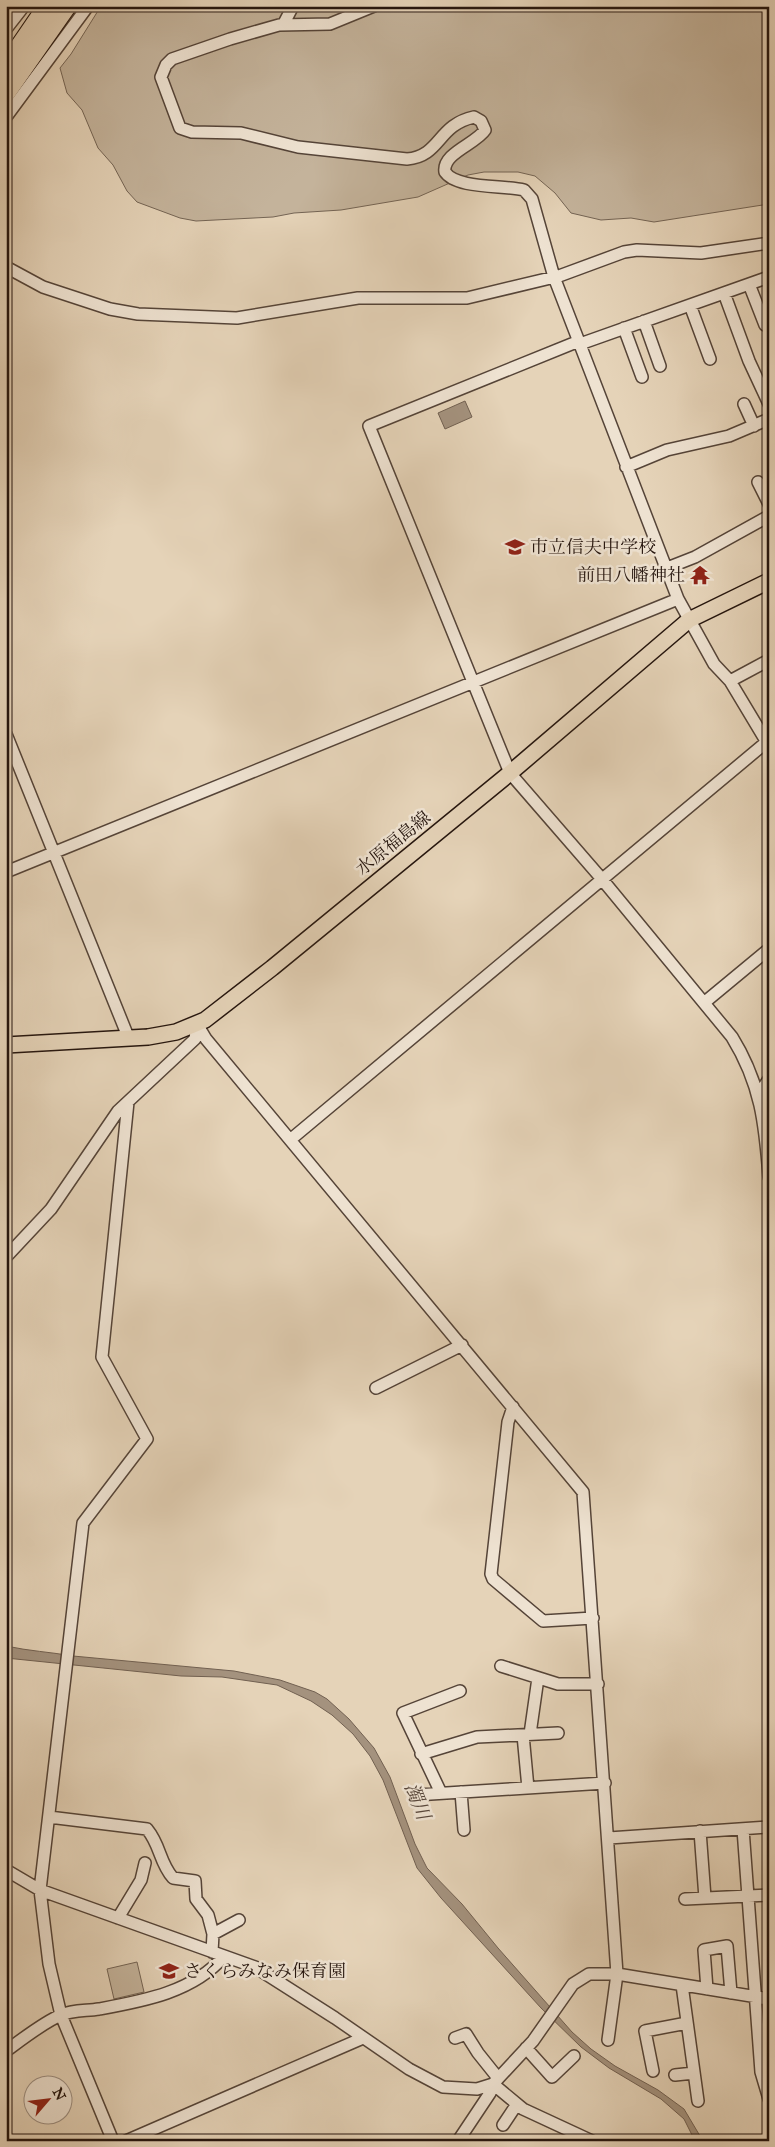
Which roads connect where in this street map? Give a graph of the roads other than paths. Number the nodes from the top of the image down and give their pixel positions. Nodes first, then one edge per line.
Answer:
1 (24, 6) edge
2 (47, 6) edge
3 (67, 6) edge
4 (88, 6) edge
5 (293, 6) edge
6 (374, 6) edge
7 (283, 25) junction
8 (6, 29) edge
9 (6, 66) edge
10 (6, 93) edge
11 (6, 117) edge
12 (769, 244) edge
13 (6, 267) edge
14 (554, 277) junction
15 (769, 277) edge
16 (749, 284) junction
17 (724, 293) junction
18 (690, 305) junction
19 (644, 321) junction
20 (764, 325) dead end
21 (624, 328) junction
22 (579, 343) junction
23 (710, 359) dead end
24 (660, 366) dead end
25 (642, 378) dead end
26 (744, 404) dead end
27 (769, 404) edge
28 (769, 419) edge
29 (754, 426) junction
30 (626, 467) junction
31 (758, 482) dead end
32 (769, 504) edge
33 (769, 516) edge
34 (667, 568) junction
35 (769, 581) edge
36 (678, 599) junction
37 (689, 620) junction
38 (769, 660) edge
39 (472, 681) junction
40 (730, 682) junction
41 (6, 734) edge
42 (768, 742) edge
43 (510, 773) junction
44 (54, 852) junction
45 (6, 872) edge
46 (601, 878) junction
47 (769, 949) edge
48 (704, 1002) junction
49 (197, 1024) junction
50 (129, 1039) junction
51 (6, 1045) edge
52 (769, 1079) edge
53 (758, 1094) junction
54 (128, 1102) junction
55 (290, 1140) junction
56 (769, 1177) edge
57 (6, 1257) edge
58 (462, 1345) junction
59 (376, 1388) dead end
60 (513, 1407) junction
61 (593, 1618) junction
62 (501, 1666) dead end
63 (538, 1678) junction
64 (598, 1684) junction
65 (460, 1691) dead end
66 (558, 1733) dead end
67 (526, 1735) junction
68 (422, 1754) junction
69 (605, 1783) junction
70 (528, 1788) junction
71 (461, 1792) junction
72 (441, 1793) junction
73 (414, 1795) dead end
74 (49, 1816) junction
75 (769, 1827) edge
76 (743, 1829) junction
77 (464, 1830) dead end
78 (700, 1831) junction
79 (608, 1838) junction
80 (145, 1864) dead end
81 (6, 1870) edge
82 (40, 1890) junction
83 (769, 1895) edge
84 (748, 1896) junction
85 (705, 1898) junction
86 (686, 1899) dead end
87 (118, 1918) junction
88 (239, 1920) dead end
89 (213, 1934) junction
90 (212, 1952) junction
91 (224, 1956) junction
92 (618, 1974) junction
93 (682, 1985) junction
94 (707, 1989) junction
95 (731, 1993) junction
96 (754, 1997) junction
97 (769, 1999) edge
98 (61, 2015) junction
99 (687, 2023) junction
100 (363, 2038) junction
101 (455, 2038) dead end
102 (608, 2040) dead end
103 (526, 2048) junction
104 (6, 2051) edge
105 (574, 2056) dead end
106 (653, 2071) dead end
107 (694, 2073) junction
108 (675, 2075) dead end
109 (496, 2081) junction
110 (769, 2099) edge
111 (698, 2102) dead end
112 (517, 2104) junction
113 (503, 2125) dead end
114 (462, 2139) edge
115 (113, 2141) edge
116 (126, 2141) edge
117 (591, 2141) edge

1 - 8 street
2 - 9 highway
3 - 10 highway
4 - 11 street
5 - 7 street
6 - 7 street
7 - 14 street
12 - 14 street
13 - 14 street
14 - 22 street
15 - 16 street
16 - 17 street
16 - 20 street
17 - 18 street
17 - 27 street
18 - 19 street
18 - 23 street
19 - 21 street
19 - 24 street
21 - 22 street
21 - 25 street
22 - 30 street
22 - 39 street
26 - 29 street
28 - 29 street
29 - 30 street
30 - 34 street
31 - 32 street
33 - 34 street
34 - 36 street
35 - 37 main road, 水原福島線
36 - 37 street
36 - 39 street
37 - 40 street
37 - 43 main road, 水原福島線
38 - 40 street
39 - 43 street
39 - 44 street
40 - 42 street
41 - 44 street
42 - 46 street
43 - 46 street
43 - 49 main road, 水原福島線
44 - 45 street
44 - 50 street
46 - 48 street
46 - 55 street
47 - 48 street
48 - 53 street
49 - 50 main road, 水原福島線
49 - 54 street
49 - 55 street
50 - 51 main road, 水原福島線
52 - 53 street
53 - 56 street
54 - 57 street
54 - 74 street
55 - 58 street
58 - 59 street
58 - 60 street
60 - 61 street
60 - 61 street
61 - 64 street
62 - 63 street
63 - 64 street
63 - 67 street
64 - 69 street
65 - 68 street
66 - 67 street
67 - 68 street
67 - 70 street
68 - 72 street
69 - 70 street
69 - 79 street
70 - 71 street
71 - 72 street
71 - 77 street
72 - 73 street
74 - 82 street
74 - 89 street
75 - 76 street
76 - 78 street
76 - 84 street
78 - 79 street
78 - 85 street
79 - 92 street
80 - 87 street
81 - 82 street
82 - 87 street
82 - 98 street
83 - 84 street
84 - 85 street
84 - 96 street
85 - 86 street
87 - 90 street
88 - 89 street
89 - 90 street
90 - 91 street
91 - 98 street
91 - 100 street
92 - 93 street
92 - 102 street
92 - 103 street
93 - 94 street
93 - 99 street
94 - 95 street
94 - 95 street
95 - 96 street
96 - 97 street
96 - 110 street
98 - 104 street
98 - 115 street
99 - 106 street
99 - 107 street
100 - 109 street
100 - 116 street
101 - 109 street
103 - 105 street
103 - 109 street
107 - 108 street
107 - 111 street
109 - 112 street
109 - 114 street
112 - 113 street
112 - 117 street

